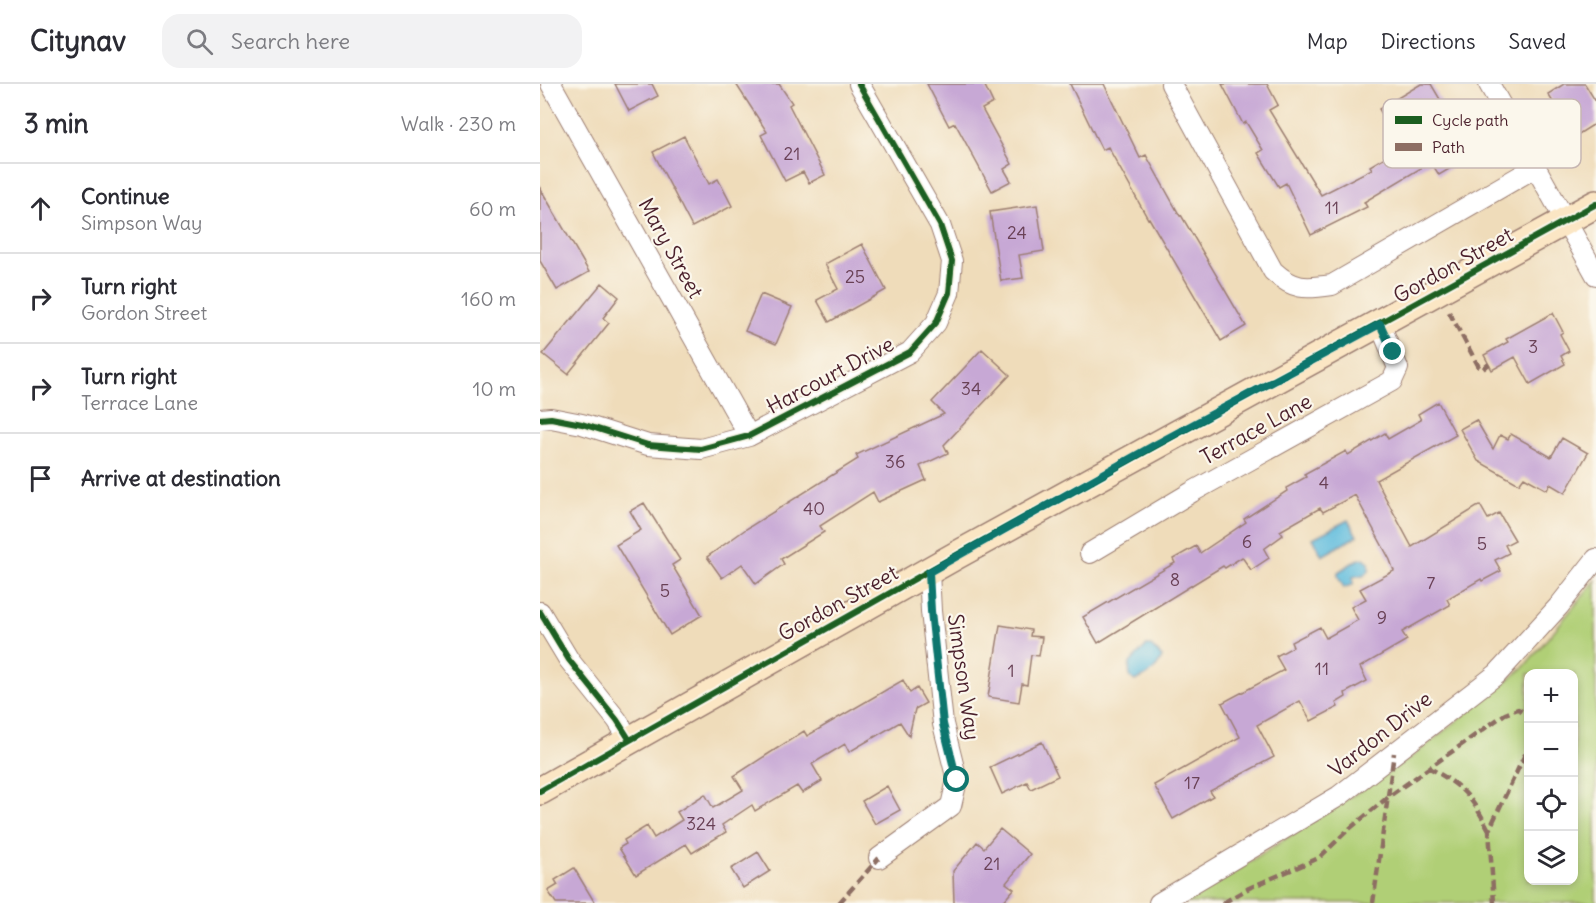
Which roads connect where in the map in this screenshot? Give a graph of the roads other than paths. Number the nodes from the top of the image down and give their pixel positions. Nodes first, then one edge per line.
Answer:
1 (551, 84) edge
2 (859, 84) edge
3 (1171, 84) edge
4 (1489, 84) edge
5 (1497, 99) edge
6 (1534, 168) edge
7 (1537, 168) edge
8 (1596, 204) edge
9 (1566, 221) junction
10 (1596, 275) edge
11 (1380, 324) junction
12 (540, 419) edge
13 (749, 436) junction
14 (1090, 553) dead end
15 (1596, 559) edge
16 (929, 572) junction
17 (540, 612) edge
18 (629, 739) junction
19 (540, 791) edge
20 (879, 858) dead end
21 (1159, 903) edge

1 - 13 street, Mary Street
2 - 13 street, Harcourt Drive
3 - 6 street
4 - 5 street
7 - 9 street
8 - 9 main road, Gordon Street
9 - 10 street
9 - 11 main road, Gordon Street
11 - 14 street, Terrace Lane
11 - 16 main road, Gordon Street
12 - 13 street, Harcourt Drive
15 - 21 street, Vardon Drive
16 - 18 main road, Gordon Street
16 - 20 street, Simpson Way
17 - 18 street
18 - 19 main road, Gordon Street

